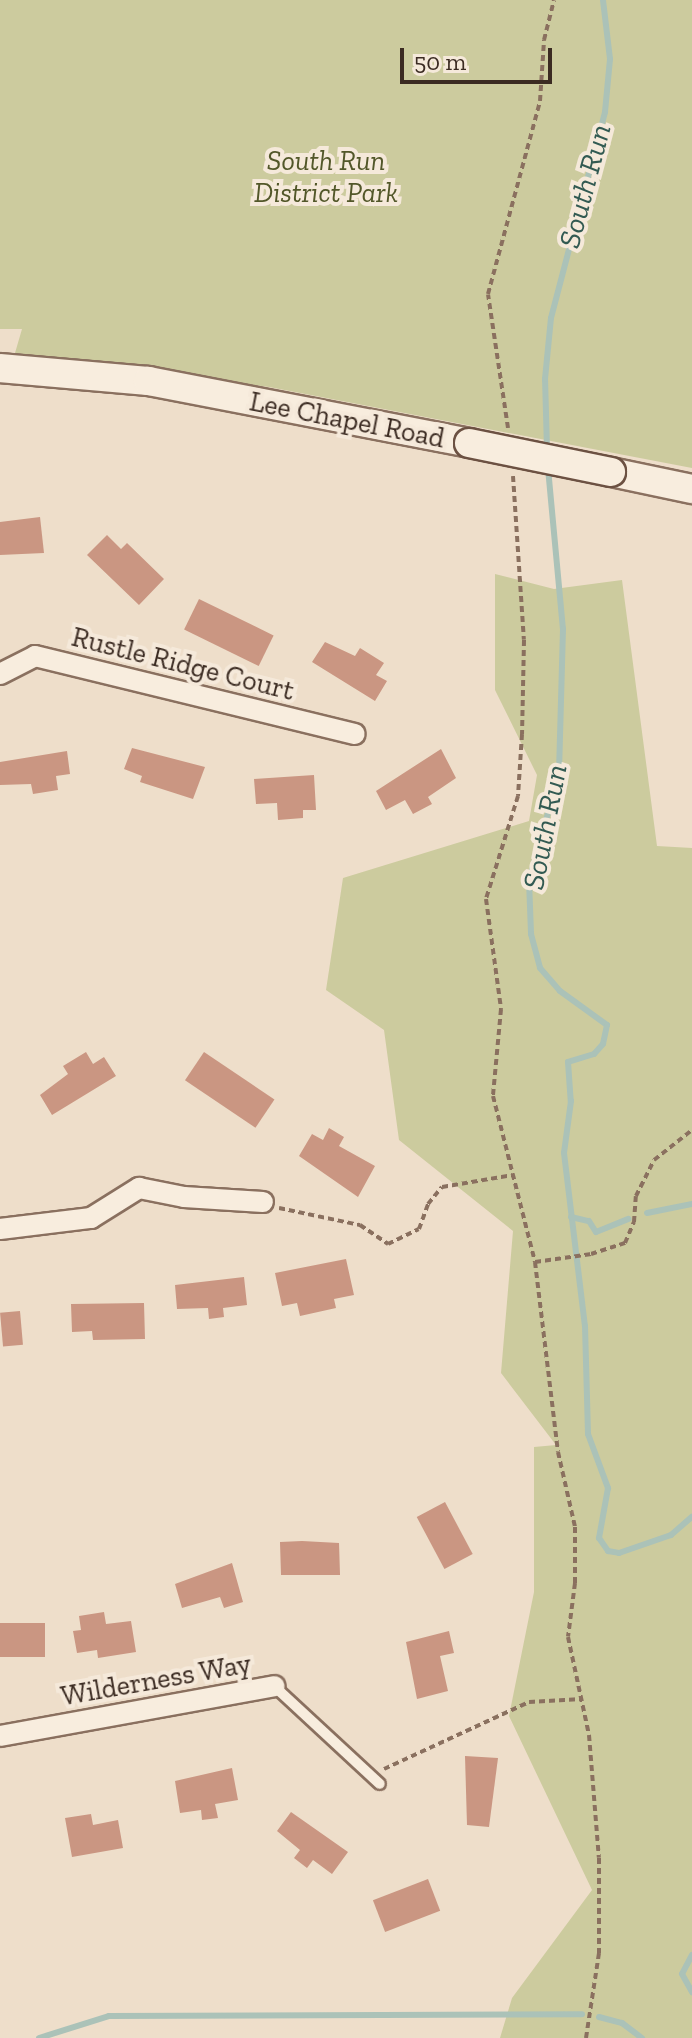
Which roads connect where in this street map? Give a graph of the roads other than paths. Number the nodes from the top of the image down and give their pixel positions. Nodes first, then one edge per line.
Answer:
1 (0, 368) edge
2 (692, 489) edge
3 (0, 674) edge
4 (355, 734) dead end
5 (263, 1202) road end
6 (0, 1229) edge
7 (274, 1686) joint
8 (0, 1736) edge
9 (380, 1784) dead end

1 - 2 main road, Lee Chapel Road, bridge
3 - 4 street, Rustle Ridge Court
5 - 6 street
7 - 8 street, Wilderness Way
7 - 9 lane, Wilderness Way

